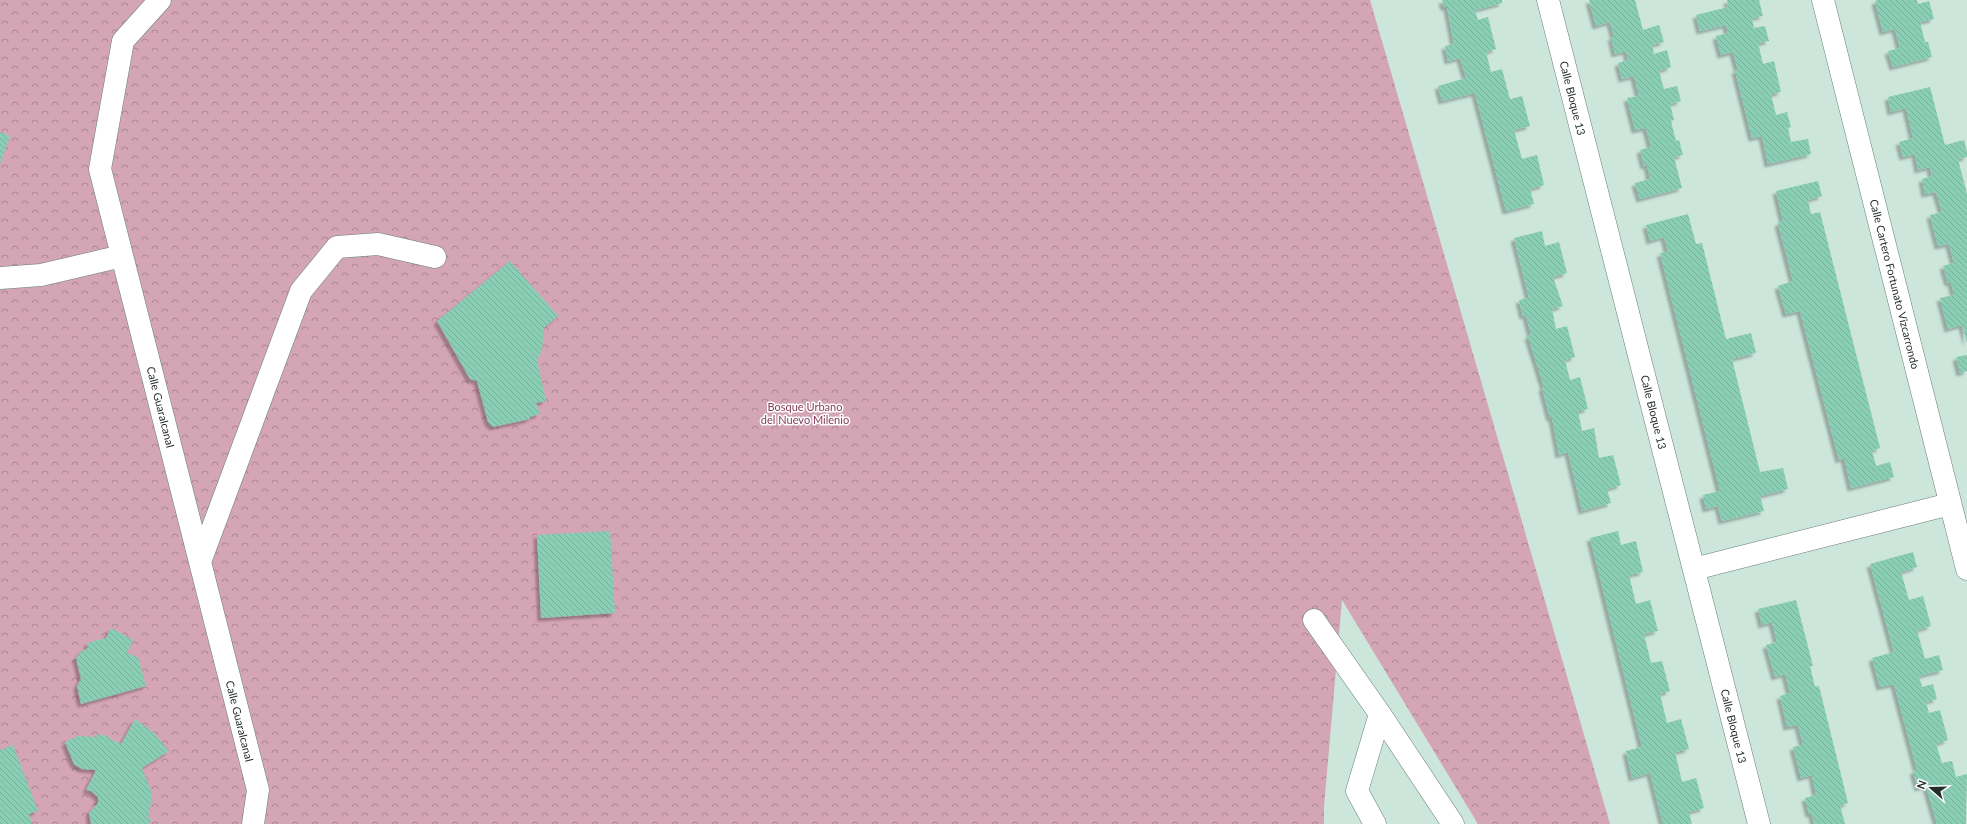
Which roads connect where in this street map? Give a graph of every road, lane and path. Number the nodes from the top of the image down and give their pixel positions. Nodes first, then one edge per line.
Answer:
1 (160, 0) edge
2 (1548, 0) edge
3 (1823, 0) edge
4 (122, 256) junction
5 (435, 257) dead end
6 (0, 278) edge
7 (1950, 504) junction
8 (200, 562) junction
9 (1694, 569) junction
10 (1967, 569) edge
11 (1314, 620) dead end
12 (1380, 714) junction
13 (252, 824) edge
14 (1375, 824) edge
15 (1453, 824) edge
16 (1760, 824) edge

1 - 4 street, Calle Guaralcanal
2 - 9 street, Calle Bloque 13
3 - 7 street, Calle Cartero Fortunato Vizcarrondo
4 - 6 street
4 - 8 street, Calle Guaralcanal
5 - 8 street
7 - 9 street
7 - 10 street, Calle Cartero Fortunato Vizcarrondo
8 - 13 street, Calle Guaralcanal
9 - 16 street, Calle Bloque 13
11 - 12 street
12 - 14 street
12 - 15 street

